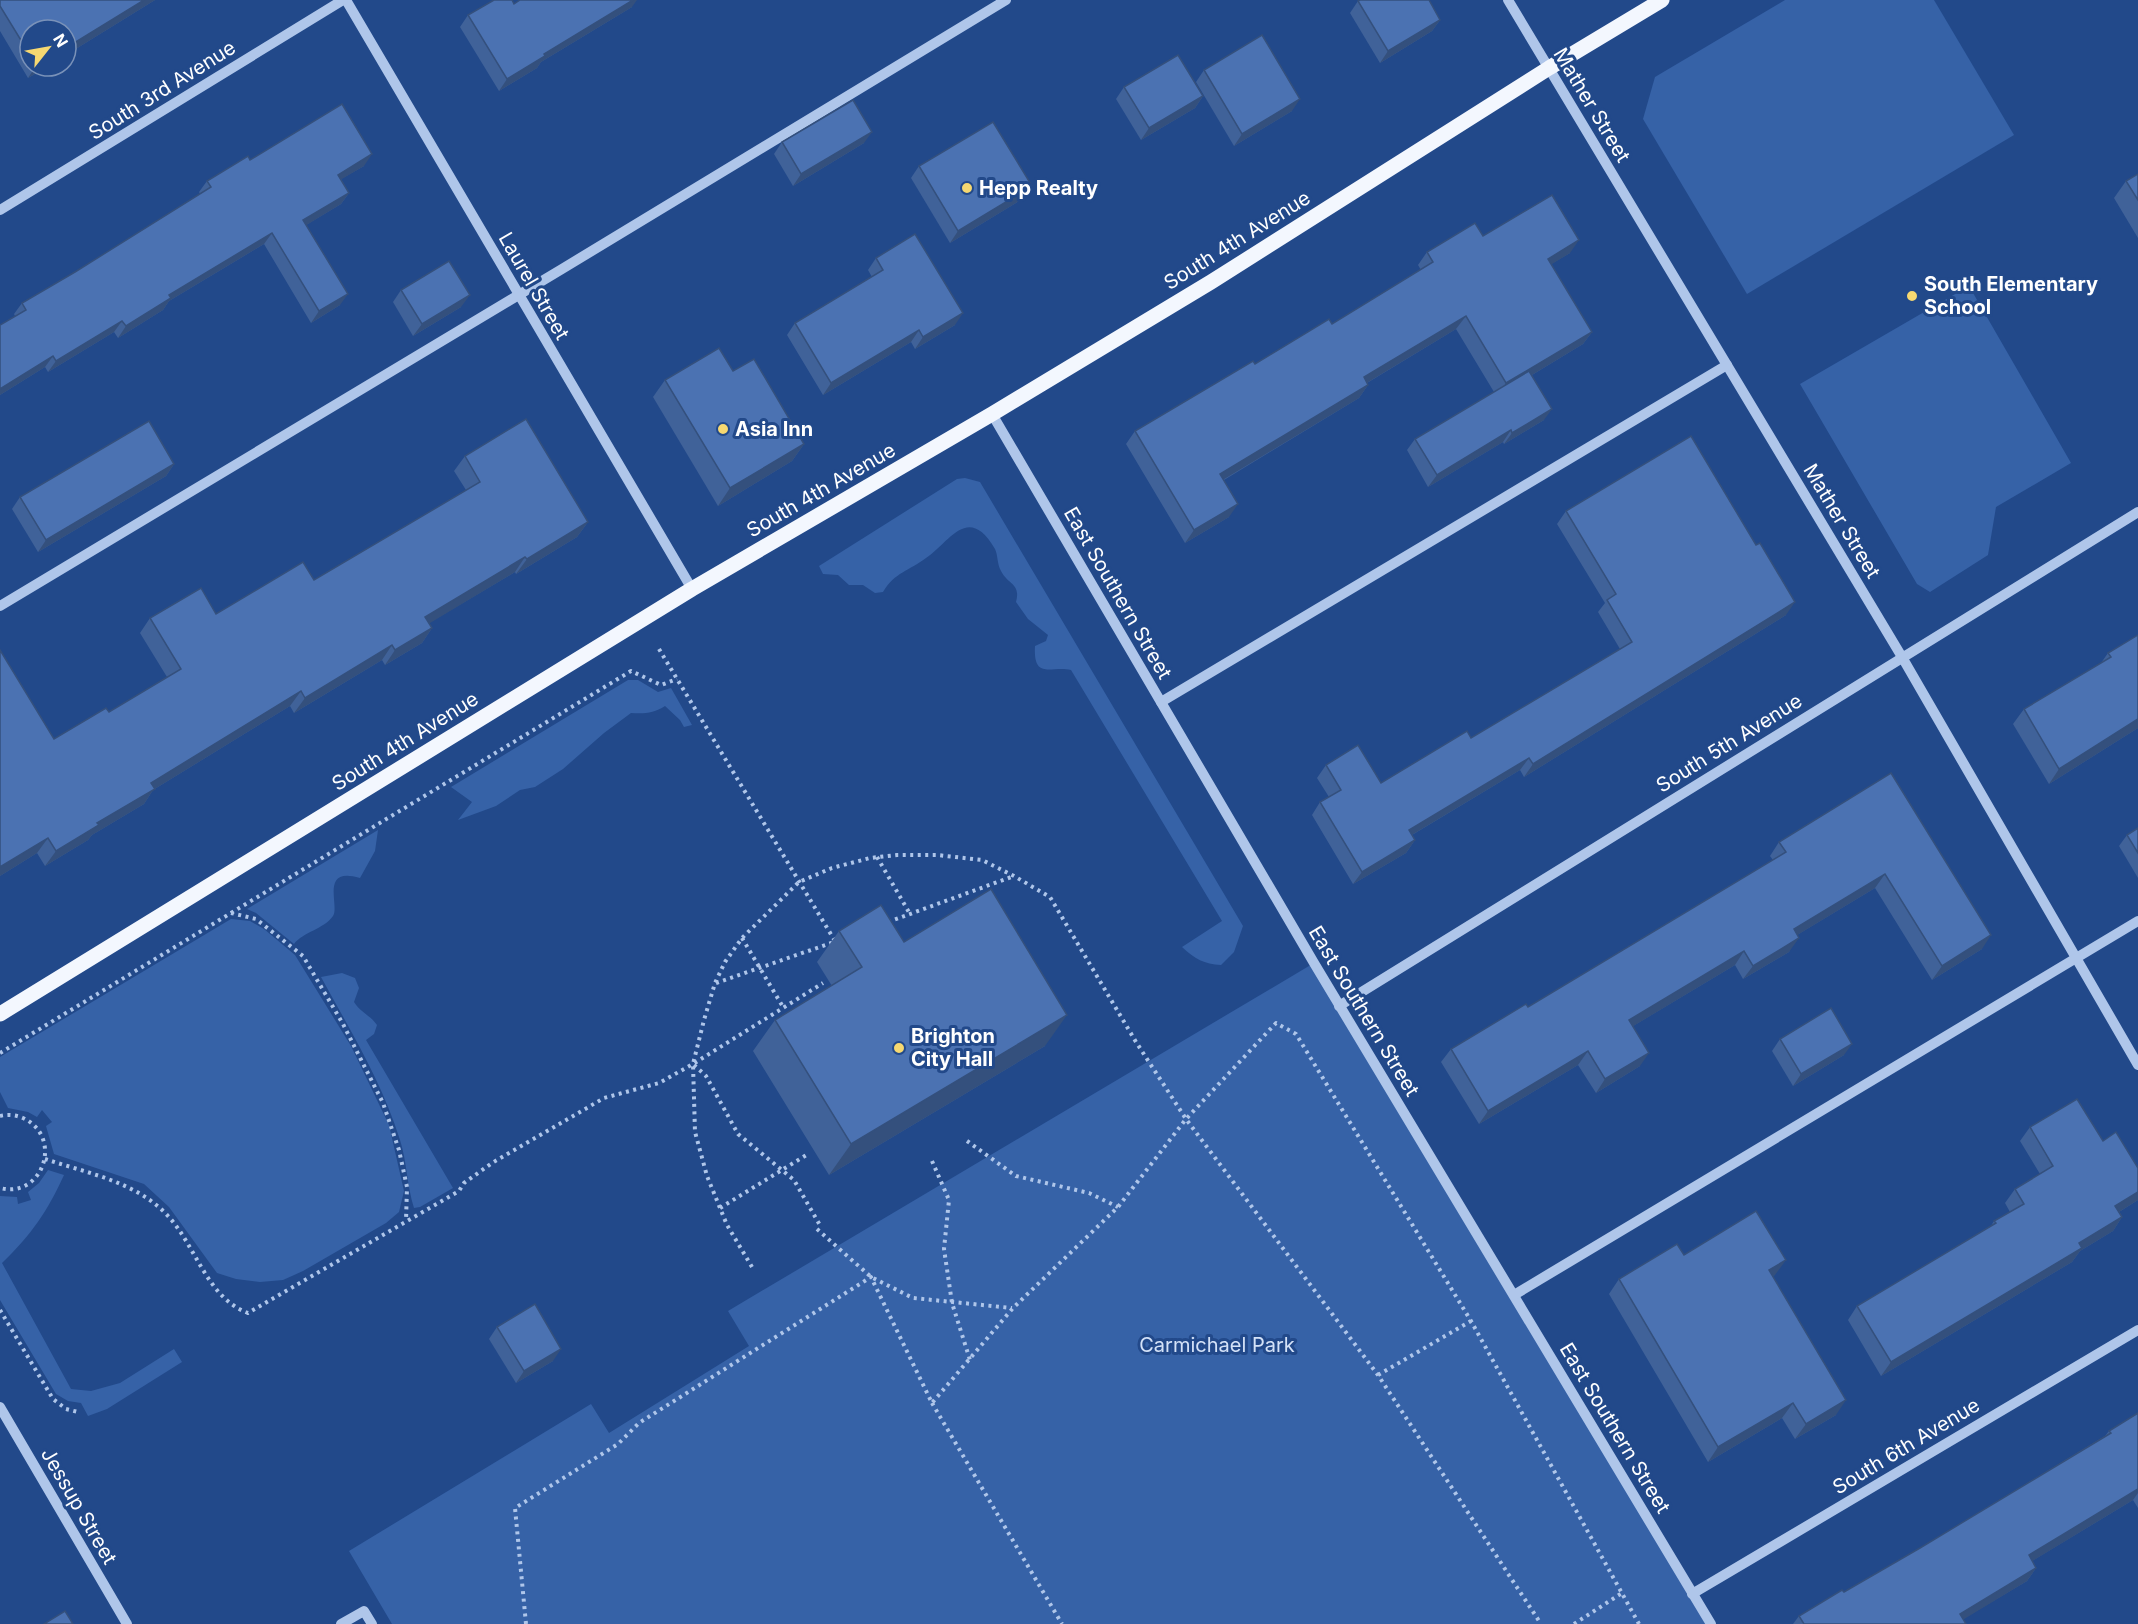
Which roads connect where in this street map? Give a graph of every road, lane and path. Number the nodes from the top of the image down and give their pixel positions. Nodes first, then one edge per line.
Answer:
1 (344, 0) edge
2 (1006, 0) edge
3 (1508, 0) edge
4 (1662, 0) edge
5 (1549, 68) junction
6 (0, 210) edge
7 (518, 296) junction
8 (1727, 365) junction
9 (993, 414) junction
10 (2138, 512) edge
11 (692, 589) junction
12 (0, 606) edge
13 (659, 649) dead end
14 (1902, 657) junction
15 (677, 679) junction
16 (1161, 702) junction
17 (877, 857) junction
18 (1014, 876) junction
19 (799, 882) junction
20 (231, 913) junction
21 (910, 914) junction
22 (2138, 921) edge
23 (878, 926) edge
24 (742, 938) junction
25 (846, 938) edge
26 (835, 941) junction
27 (2076, 959) junction
28 (760, 968) junction
29 (715, 983) junction
30 (823, 983) dead end
31 (1339, 1006) junction
32 (783, 1008) junction
33 (0, 1014) edge
34 (0, 1053) edge
35 (693, 1064) junction
36 (2138, 1065) edge
37 (1, 1115) edge
38 (1186, 1119) junction
39 (967, 1141) dead end
40 (808, 1154) dead end
41 (45, 1159) junction
42 (932, 1161) dead end
43 (783, 1171) junction
44 (0, 1188) edge
45 (1118, 1207) junction
46 (720, 1208) junction
47 (406, 1221) junction
48 (752, 1267) dead end
49 (871, 1277) junction
50 (1514, 1295) junction
51 (952, 1303) junction
52 (1013, 1308) junction
53 (0, 1310) edge
54 (1471, 1321) junction
55 (2138, 1330) edge
56 (970, 1360) junction
57 (1378, 1375) junction
58 (933, 1403) junction
59 (0, 1408) edge
60 (78, 1412) dead end
61 (1622, 1593) junction
62 (1692, 1594) junction
63 (127, 1624) edge
64 (341, 1624) edge
65 (372, 1624) edge
66 (526, 1624) edge
67 (1062, 1624) edge
68 (1541, 1624) edge
69 (1574, 1624) edge
70 (1639, 1624) edge
71 (1711, 1624) edge

1 - 6 street, South 3rd Avenue
1 - 7 street, Laurel Street
2 - 7 street
3 - 5 street, Mather Street
4 - 5 main road, South 4th Avenue
5 - 8 street, Mather Street
5 - 9 main road, South 4th Avenue
7 - 11 street, Laurel Street
7 - 12 street
8 - 14 street, Mather Street
8 - 16 street
9 - 11 main road, South 4th Avenue
9 - 16 street, East Southern Street
10 - 14 street, South 5th Avenue
11 - 33 main road, South 4th Avenue
13 - 15 path
14 - 27 street, Mather Street
14 - 31 street, South 5th Avenue
15 - 19 path
15 - 20 path
16 - 31 street, East Southern Street
17 - 18 path
17 - 19 path
17 - 21 path
18 - 21 path
18 - 38 path
19 - 24 path
19 - 26 path
20 - 34 path
20 - 47 path
21 - 23 path
22 - 27 street
24 - 28 path
24 - 29 path
25 - 26 path
26 - 28 path
27 - 36 street, Mather Street
27 - 50 street
28 - 29 path
28 - 32 path
29 - 35 path
30 - 32 path
31 - 50 street, East Southern Street
32 - 35 path
35 - 43 path
35 - 46 path
35 - 47 path
37 - 41 path
38 - 45 path
38 - 54 path
38 - 57 path
39 - 45 path
40 - 43 path
41 - 44 path
41 - 47 path
42 - 51 path
43 - 46 path
43 - 49 path
45 - 52 path
46 - 48 path
49 - 51 path
49 - 58 path
49 - 66 path
50 - 62 street, East Southern Street
51 - 52 path
51 - 56 path
52 - 56 path
53 - 60 path
54 - 57 path
54 - 61 path
55 - 62 street, South 6th Avenue
56 - 58 path
57 - 68 path
58 - 67 path
59 - 63 street, Jessup Street
61 - 69 path
61 - 70 path
62 - 71 street, East Southern Street
64 - 65 street

